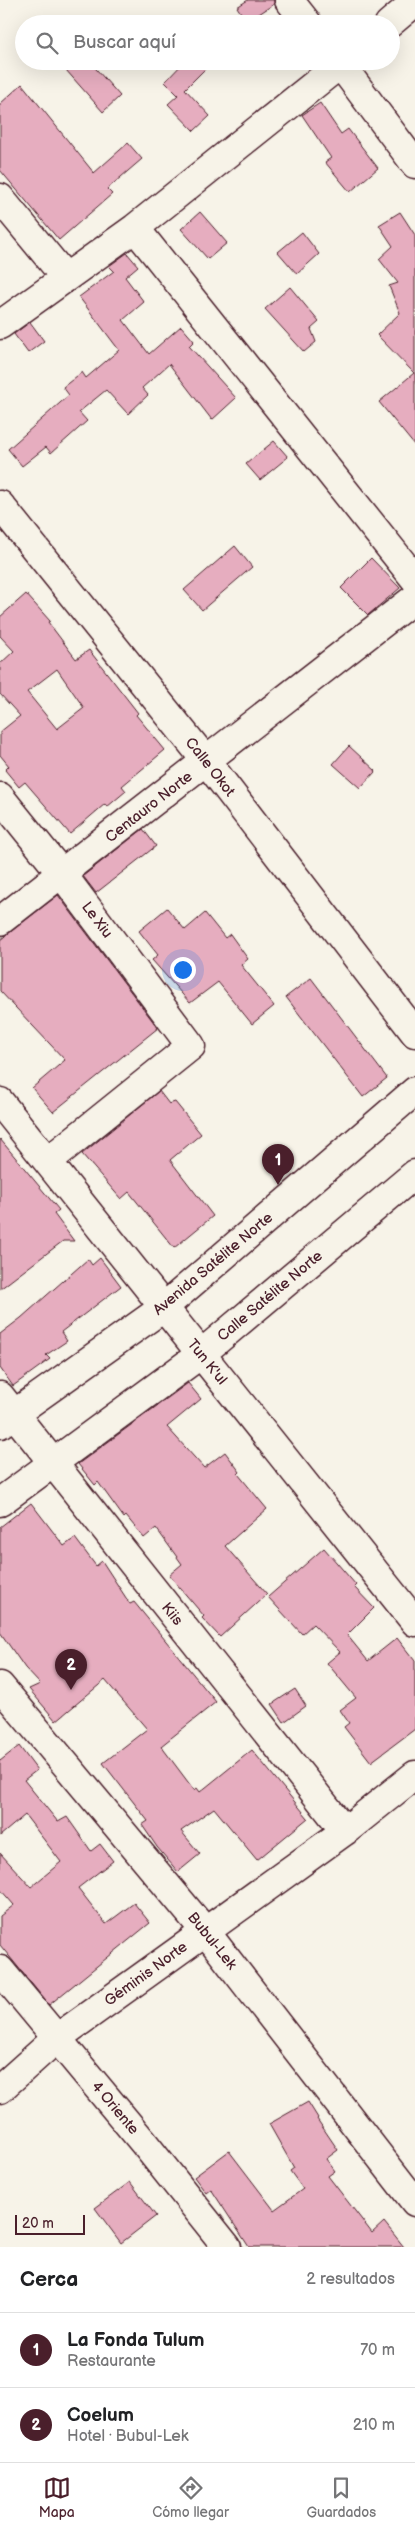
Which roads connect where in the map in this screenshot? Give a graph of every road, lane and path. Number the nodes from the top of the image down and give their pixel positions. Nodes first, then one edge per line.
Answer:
1 (289, 0) edge
2 (415, 2) edge
3 (301, 15) edge
4 (400, 15) edge
5 (331, 70) edge
6 (347, 70) edge
7 (415, 164) edge
8 (0, 198) edge
9 (135, 228) junction
10 (65, 277) junction
11 (0, 326) edge
12 (0, 505) edge
13 (415, 579) edge
14 (415, 598) edge
15 (207, 762) junction
16 (0, 797) edge
17 (62, 874) junction
18 (0, 921) edge
19 (415, 1033) edge
20 (415, 1091) edge
21 (0, 1102) edge
22 (48, 1161) junction
23 (415, 1174) edge
24 (163, 1308) junction
25 (201, 1354) junction
26 (5, 1411) edge
27 (52, 1463) junction
28 (0, 1502) edge
29 (415, 1622) edge
30 (0, 1686) edge
31 (415, 1775) edge
32 (345, 1831) junction
33 (205, 1932) junction
34 (0, 1970) edge
35 (57, 2038) junction
36 (0, 2089) edge
37 (415, 2202) edge
38 (227, 2247) edge

1 - 3 street
2 - 4 street
5 - 9 street
6 - 7 street
8 - 10 street
9 - 10 street
9 - 13 street
10 - 11 street
12 - 15 street, Calle Okot
14 - 15 street, Centauro Norte
15 - 17 street, Centauro Norte
15 - 19 street, Calle Okot
16 - 17 street, Le Xiu
17 - 18 street, Centauro Norte
17 - 22 street, Le Xiu
20 - 24 street, Avenida Satélite Norte
21 - 22 street, Tun K'ul
22 - 24 street, Tun K'ul
23 - 25 street, Calle Satélite Norte
24 - 25 street, Tun K'ul
24 - 26 street, Avenida Satélite Norte
25 - 27 street, Calle Satélite Norte
25 - 29 street, Tun K'ul
26 - 27 street, Kiis
27 - 28 street, Calle Satélite Norte
27 - 32 street, Kiis
30 - 33 street, Bubul-Lek
31 - 32 street, Géminis Norte
32 - 33 street, Géminis Norte
33 - 35 street, Géminis Norte
33 - 37 street, Bubul-Lek
34 - 35 street, 4 Oriente
35 - 36 street, Géminis Norte
35 - 38 street, 4 Oriente

